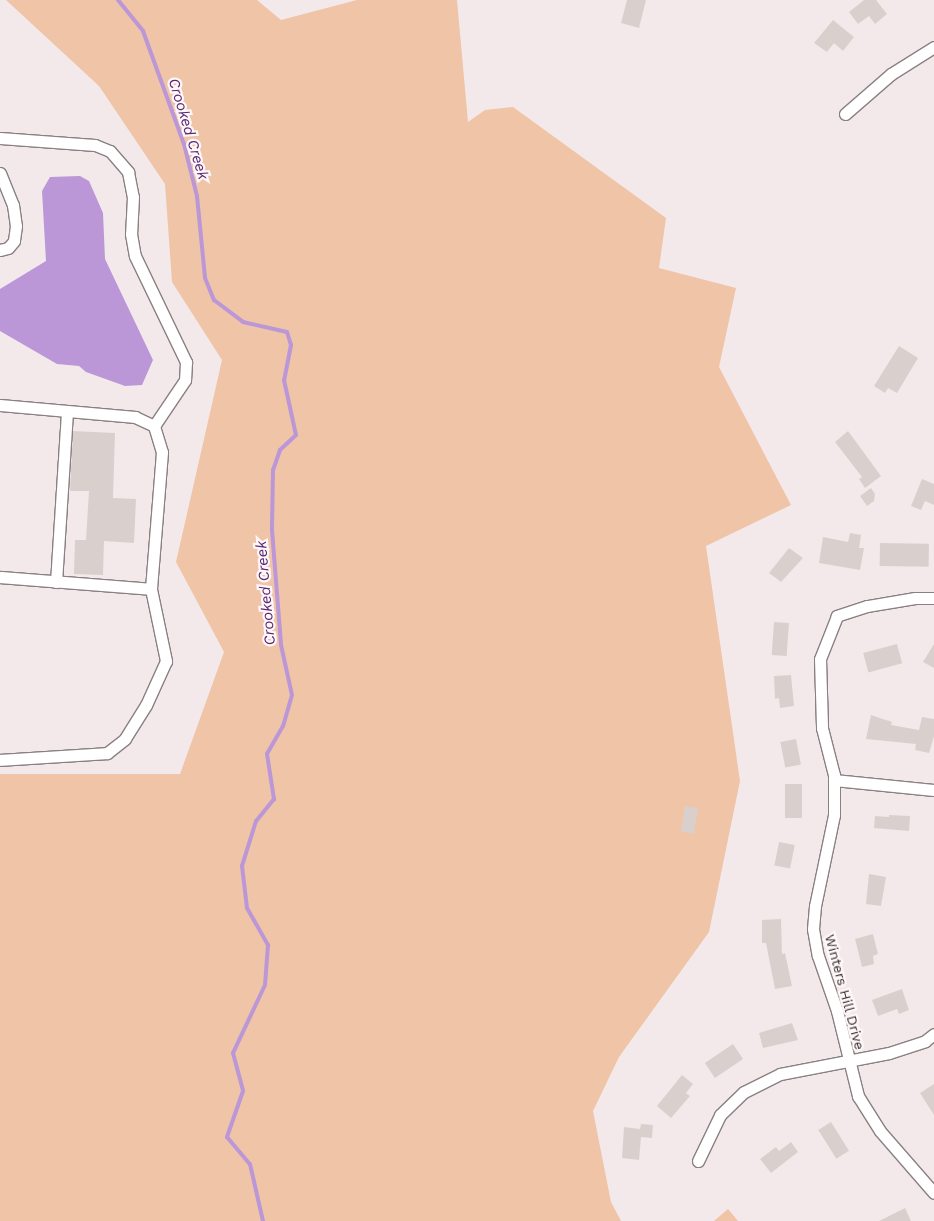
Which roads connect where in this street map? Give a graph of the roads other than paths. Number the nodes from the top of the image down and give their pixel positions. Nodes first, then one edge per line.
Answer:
1 (934, 47) edge
2 (845, 114) dead end
3 (0, 138) edge
4 (0, 173) edge
5 (0, 250) edge
6 (0, 405) edge
7 (67, 411) junction
8 (154, 426) junction
9 (0, 577) edge
10 (56, 582) junction
11 (151, 589) junction
12 (934, 598) edge
13 (0, 760) edge
14 (834, 780) junction
15 (934, 790) edge
16 (934, 1034) edge
17 (847, 1062) junction
18 (698, 1161) dead end
19 (934, 1193) edge

1 - 2 street
3 - 8 street
4 - 5 street
6 - 7 street
7 - 8 street
7 - 10 street
8 - 11 street
9 - 10 street
10 - 11 street
11 - 13 street
12 - 14 street, Winters Hill Drive
14 - 15 street
14 - 17 street, Winters Hill Drive
16 - 17 street, Winters Hill Drive
17 - 18 street, Winters Hill Drive
17 - 19 street, Winters Hill Drive

